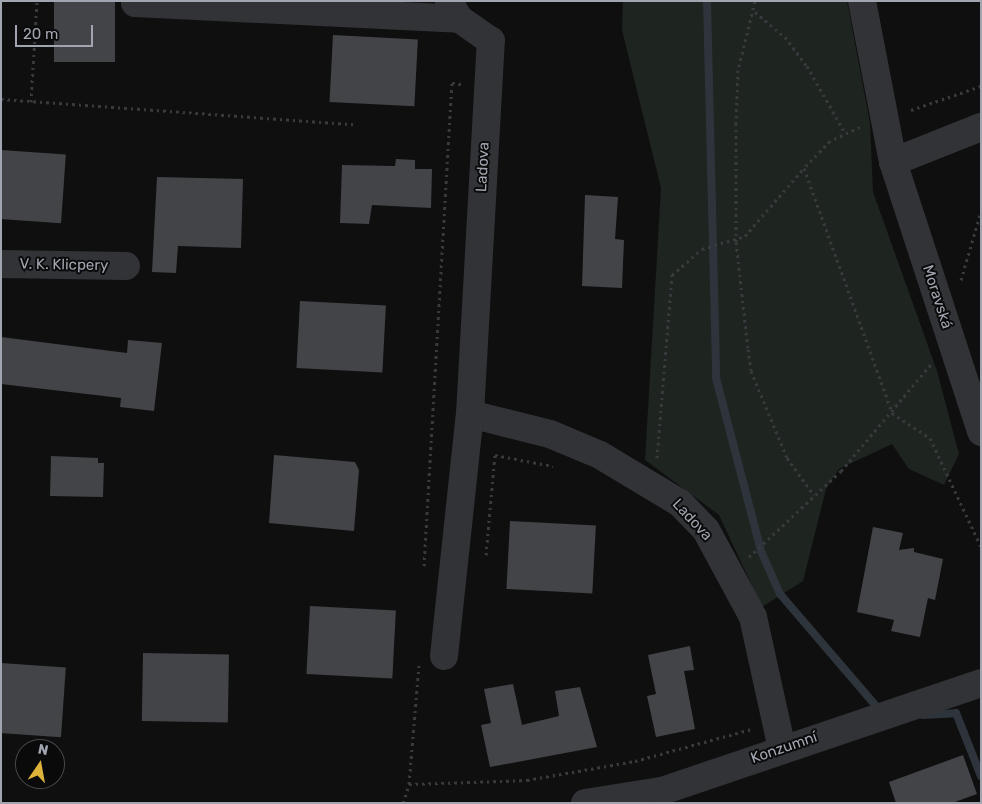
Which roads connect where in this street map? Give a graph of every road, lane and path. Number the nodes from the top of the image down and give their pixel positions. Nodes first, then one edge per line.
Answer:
1 (37, 1) edge
2 (755, 1) edge
3 (862, 1) edge
4 (135, 3) dead end
5 (454, 10) edge
6 (755, 12) junction
7 (488, 86) junction
8 (981, 86) edge
9 (1, 99) edge
10 (30, 102) junction
11 (900, 114) dead end
12 (353, 124) dead end
13 (981, 127) edge
14 (858, 128) dead end
15 (844, 133) junction
16 (893, 162) junction
17 (804, 168) junction
18 (981, 211) edge
19 (736, 242) junction
20 (1, 264) edge
21 (126, 266) dead end
22 (959, 285) dead end
23 (892, 413) junction
24 (470, 414) junction
25 (981, 432) edge
26 (560, 468) dead end
27 (650, 483) junction
28 (814, 495) junction
29 (981, 548) edge
30 (756, 551) dead end
31 (486, 555) dead end
32 (424, 570) dead end
33 (432, 658) joint
34 (981, 683) edge
35 (763, 726) dead end
36 (782, 749) junction
37 (409, 784) junction
38 (403, 803) edge
39 (585, 803) edge

1 - 10 path
2 - 6 path
3 - 16 street, Moravská
4 - 5 street
5 - 7 street, Ladova
6 - 15 path
6 - 19 path
7 - 24 street, Ladova
7 - 32 path
8 - 11 path
9 - 10 path
10 - 12 path
13 - 16 street
14 - 15 path
15 - 17 path
16 - 25 street, Moravská
17 - 19 path
17 - 23 path
18 - 22 path
19 - 27 path
19 - 28 path
20 - 21 street, V. K. Klicpery
23 - 28 path
23 - 29 path
24 - 27 street, Ladova
24 - 33 street, Ladova
26 - 31 path
27 - 36 street, Ladova
28 - 30 path
33 - 37 path
34 - 36 street, Konzumní
35 - 37 path
36 - 39 street, Konzumní
37 - 38 path

